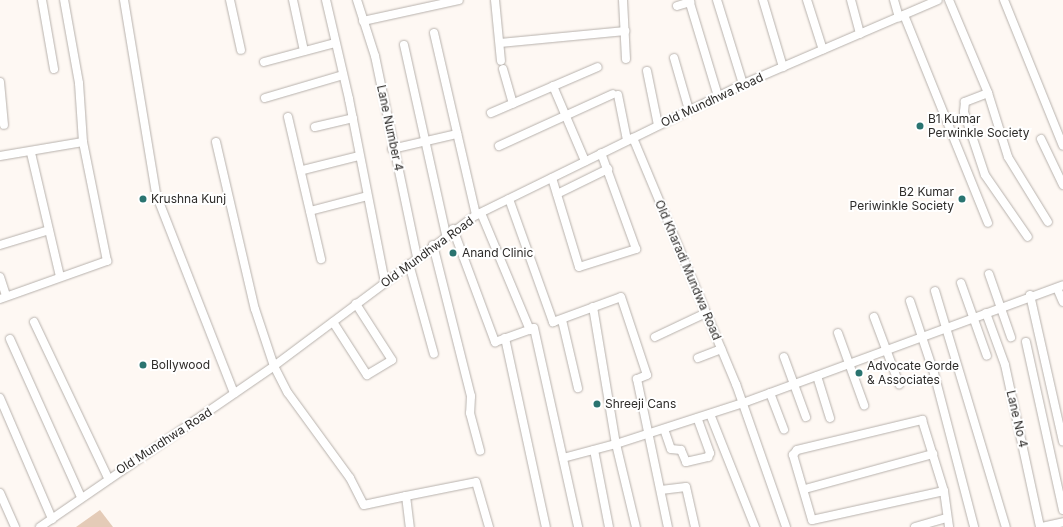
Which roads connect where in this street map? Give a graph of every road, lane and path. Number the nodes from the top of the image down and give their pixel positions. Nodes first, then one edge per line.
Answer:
1 (42, 0) edge
2 (64, 0) edge
3 (124, 0) edge
4 (230, 0) edge
5 (293, 0) edge
6 (326, 0) edge
7 (357, 0) edge
8 (458, 0) edge
9 (495, 0) edge
10 (623, 0) edge
11 (717, 0) edge
12 (762, 0) edge
13 (807, 0) edge
14 (851, 0) edge
15 (894, 0) edge
16 (938, 0) edge
17 (949, 0) edge
18 (1004, 0) edge
19 (690, 1) edge
20 (677, 6) dead end
21 (902, 16) junction
22 (363, 21) junction
23 (625, 31) junction
24 (434, 33) dead end
25 (860, 34) junction
26 (335, 43) junction
27 (500, 43) junction
28 (404, 45) dead end
29 (241, 50) dead end
30 (823, 50) junction
31 (304, 51) junction
32 (674, 58) dead end
33 (626, 59) dead end
34 (264, 62) dead end
35 (598, 67) dead end
36 (784, 68) junction
37 (54, 70) dead end
38 (646, 71) dead end
39 (343, 75) junction
40 (0, 82) edge
41 (743, 84) junction
42 (552, 86) junction
43 (988, 93) junction
44 (718, 96) junction
45 (265, 98) dead end
46 (513, 104) junction
47 (689, 110) junction
48 (491, 113) dead end
49 (288, 117) dead end
50 (353, 118) junction
51 (567, 118) junction
52 (4, 125) dead end
53 (658, 125) junction
54 (315, 127) dead end
55 (458, 134) junction
56 (630, 139) junction
57 (1041, 139) dead end
58 (425, 141) junction
59 (84, 142) junction
60 (216, 142) dead end
61 (499, 146) dead end
62 (1063, 146) edge
63 (392, 149) junction
64 (31, 152) junction
65 (602, 153) junction
66 (0, 156) edge
67 (359, 156) junction
68 (585, 161) junction
69 (608, 169) junction
70 (303, 170) junction
71 (552, 178) junction
72 (1063, 185) edge
73 (557, 194) junction
74 (367, 196) junction
75 (509, 199) junction
76 (310, 211) junction
77 (479, 214) junction
78 (1048, 222) dead end
79 (988, 223) dead end
80 (453, 229) junction
81 (49, 230) junction
82 (446, 235) junction
83 (1028, 237) dead end
84 (0, 245) edge
85 (433, 245) junction
86 (417, 257) junction
87 (322, 259) dead end
88 (409, 264) junction
89 (989, 274) dead end
90 (0, 277) edge
91 (60, 277) junction
92 (385, 282) junction
93 (960, 283) dead end
94 (1060, 287) edge
95 (935, 291) dead end
96 (1030, 295) junction
97 (3, 297) edge
98 (910, 301) dead end
99 (1063, 302) edge
100 (356, 304) junction
101 (593, 307) junction
102 (1000, 307) junction
103 (986, 312) junction
104 (706, 314) junction
105 (874, 317) dead end
106 (973, 318) junction
107 (562, 320) junction
108 (34, 322) dead end
109 (332, 322) junction
110 (947, 328) junction
111 (530, 330) junction
112 (838, 333) dead end
113 (1011, 336) dead end
114 (655, 337) dead end
115 (922, 337) junction
116 (505, 338) junction
117 (10, 339) dead end
118 (1026, 342) dead end
119 (721, 349) junction
120 (886, 350) junction
121 (434, 354) dead end
122 (987, 356) dead end
123 (784, 357) dead end
124 (698, 358) dead end
125 (849, 364) junction
126 (274, 366) junction
127 (817, 376) junction
128 (898, 384) dead end
129 (794, 385) junction
130 (578, 388) dead end
131 (234, 393) junction
132 (770, 393) junction
133 (0, 398) edge
134 (743, 403) junction
135 (864, 405) dead end
136 (710, 414) junction
137 (806, 417) dead end
138 (697, 418) junction
139 (830, 418) dead end
140 (664, 429) junction
141 (784, 429) dead end
142 (649, 433) junction
143 (1063, 442) edge
144 (616, 444) junction
145 (480, 450) dead end
146 (594, 450) junction
147 (933, 454) junction
148 (564, 458) junction
149 (108, 478) junction
150 (805, 489) junction
151 (661, 490) junction
152 (944, 491) junction
153 (0, 493) edge
154 (406, 496) junction
155 (81, 497) junction
156 (1063, 510) edge
157 (947, 518) junction
158 (52, 519) junction
159 (1063, 522) edge
160 (15, 527) edge
161 (40, 527) edge
162 (410, 527) edge
163 (489, 527) edge
164 (546, 527) edge
165 (578, 527) edge
166 (609, 527) edge
167 (636, 527) edge
168 (668, 527) edge
169 (695, 527) edge
170 (755, 527) edge
171 (786, 527) edge
172 (915, 527) edge
173 (950, 527) edge
174 (974, 527) edge
175 (1006, 527) edge
176 (1041, 527) edge

1 - 37 street
2 - 59 street
3 - 131 street
4 - 29 street
5 - 31 street
6 - 26 street
7 - 22 street, Lane Number 4
8 - 22 street
9 - 27 street
10 - 23 street
11 - 41 street
12 - 36 street
13 - 30 street
14 - 25 street
15 - 21 street
16 - 21 street, Old Mundhwa Road
17 - 43 street
18 - 62 street
19 - 20 street
19 - 44 street
21 - 25 street, Old Mundhwa Road
21 - 79 street
22 - 63 street, Lane Number 4
23 - 27 street
23 - 33 street
24 - 55 street
25 - 30 street, Old Mundhwa Road
26 - 31 street
26 - 39 street
27 - 46 street
28 - 58 street
30 - 36 street, Old Mundhwa Road
31 - 34 street
32 - 47 street
35 - 42 street
36 - 41 street, Old Mundhwa Road
38 - 53 street
39 - 45 street
39 - 50 street
40 - 52 street
41 - 44 street, Old Mundhwa Road
42 - 46 street
42 - 51 street
43 - 78 street
43 - 83 street
44 - 47 street, Old Mundhwa Road
46 - 48 street
47 - 53 street, Old Mundhwa Road
49 - 70 street
50 - 54 street
50 - 67 street
51 - 56 street, Old Kharadi Mundwa Road
51 - 61 street
51 - 68 street
53 - 56 street, Old Mundhwa Road
55 - 58 street
55 - 77 street
56 - 65 street, Old Mundhwa Road
56 - 104 street, Old Kharadi Mundwa Road
57 - 72 street
58 - 63 street
58 - 82 street
59 - 64 street
59 - 91 street
60 - 126 street
63 - 86 street, Lane Number 4
64 - 66 street
64 - 81 street
65 - 68 street, Old Mundhwa Road
65 - 69 street
67 - 70 street
67 - 74 street
68 - 71 street, Old Mundhwa Road
69 - 73 street
69 - 73 street
70 - 76 street
71 - 73 street
71 - 75 street, Old Mundhwa Road
74 - 76 street
74 - 92 street
75 - 77 street, Old Mundhwa Road
75 - 107 street
76 - 87 street
77 - 80 street, Old Mundhwa Road
77 - 111 street
80 - 82 street, Old Mundhwa Road
80 - 116 street
81 - 84 street
81 - 91 street
82 - 85 street, Old Mundhwa Road
85 - 86 street, Old Mundhwa Road
85 - 145 street
86 - 88 street, Old Mundhwa Road
88 - 92 street, Old Mundhwa Road
88 - 121 street
89 - 102 street
90 - 97 street
91 - 97 street
92 - 100 street, Old Mundhwa Road
93 - 106 street
94 - 96 street
94 - 99 street
95 - 110 street
96 - 102 street
96 - 143 street
98 - 115 street
100 - 109 street, Old Mundhwa Road
100 - 109 street
101 - 107 street
101 - 142 street
101 - 144 street
102 - 103 street
102 - 113 street
103 - 106 street
103 - 176 street, Lane No 4
104 - 114 street
104 - 119 street, Old Kharadi Mundwa Road
105 - 120 street
106 - 110 street
106 - 122 street
107 - 130 street
108 - 149 street
109 - 126 street, Old Mundhwa Road
110 - 115 street
110 - 175 street
111 - 116 street
111 - 148 street
112 - 125 street
115 - 120 street
115 - 174 street
116 - 164 street
117 - 155 street
118 - 156 street
119 - 124 street
119 - 134 street, Old Kharadi Mundwa Road
120 - 125 street
120 - 128 street
123 - 129 street
125 - 127 street
125 - 135 street
126 - 131 street, Old Mundhwa Road
126 - 154 street
127 - 129 street
127 - 139 street
129 - 132 street
129 - 137 street
131 - 149 street, Old Mundhwa Road
132 - 134 street
132 - 141 street
133 - 158 street
134 - 136 street
134 - 171 street, Old Kharadi Mundwa Road
136 - 138 street
136 - 170 street
138 - 140 street
138 - 140 street
140 - 142 street
142 - 144 street
142 - 151 street
144 - 146 street
144 - 167 street
146 - 148 street
146 - 166 street
147 - 150 street
147 - 150 street
147 - 152 street
148 - 165 street
149 - 155 street, Old Mundhwa Road
150 - 152 street
151 - 168 street
151 - 169 street
152 - 157 street
153 - 160 street
154 - 162 street
154 - 163 street
155 - 158 street, Old Mundhwa Road
157 - 172 street
157 - 173 street
158 - 161 street, Old Mundhwa Road
159 - 176 street

